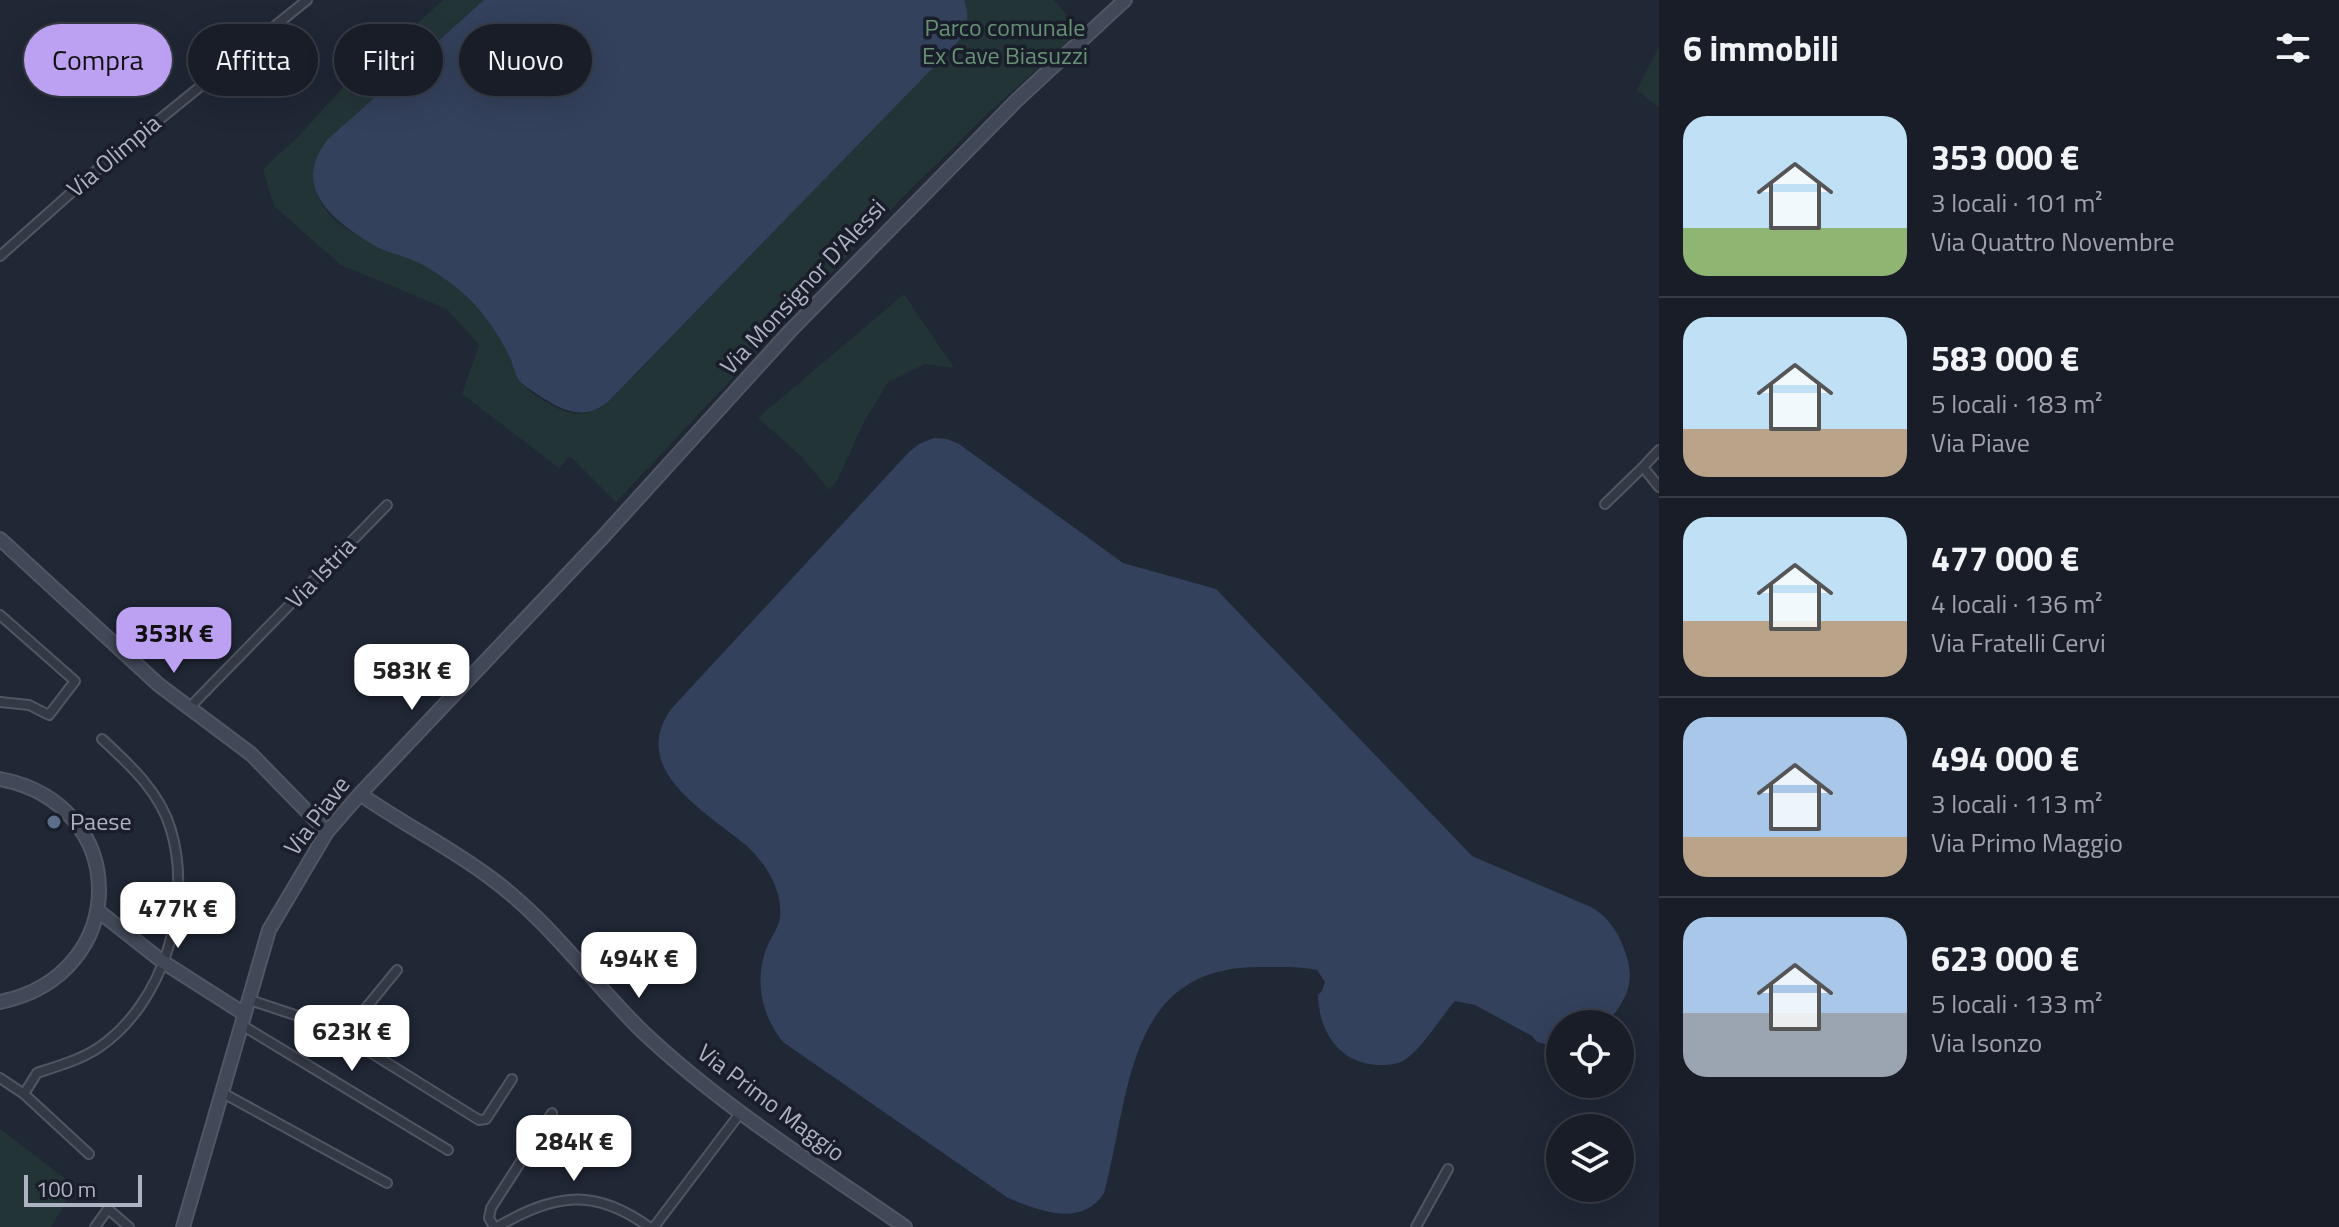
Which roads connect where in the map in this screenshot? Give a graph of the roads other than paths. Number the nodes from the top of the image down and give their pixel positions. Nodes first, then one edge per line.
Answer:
1 (307, 0) edge
2 (1125, 0) edge
3 (0, 256) edge
4 (1659, 450) edge
5 (1643, 467) junction
6 (1659, 487) edge
7 (1605, 504) dead end
8 (387, 505) dead end
9 (0, 539) edge
10 (0, 615) edge
11 (526, 618) joint
12 (0, 702) edge
13 (188, 709) junction
14 (102, 739) dead end
15 (0, 779) edge
16 (360, 794) junction
17 (327, 832) junction
18 (97, 910) junction
19 (163, 962) junction
20 (397, 970) dead end
21 (247, 999) junction
22 (0, 1002) edge
23 (242, 1019) junction
24 (343, 1036) junction
25 (0, 1078) edge
26 (512, 1079) dead end
27 (221, 1092) junction
28 (24, 1094) junction
29 (741, 1112) junction
30 (552, 1113) dead end
31 (448, 1150) dead end
32 (89, 1154) dead end
33 (1448, 1169) dead end
34 (387, 1183) dead end
35 (635, 1217) junction
36 (95, 1227) edge
37 (129, 1227) edge
38 (183, 1227) edge
39 (496, 1227) edge
40 (627, 1227) edge
41 (652, 1227) edge
42 (905, 1227) edge
43 (1416, 1227) edge

1 - 3 street, Via Olimpia
2 - 11 main road, Via Monsignor D'Alessi
4 - 5 street
5 - 6 street
5 - 7 street
8 - 13 street, Via Istria
9 - 13 main road
10 - 12 street
11 - 16 main road, Via Piave
13 - 17 main road
14 - 19 street
15 - 18 main road
16 - 17 main road, Via Piave
16 - 29 main road, Via Primo Maggio
17 - 21 main road, Via Piave
18 - 19 main road
18 - 22 main road
19 - 23 main road
19 - 28 street
20 - 24 street
21 - 23 main road, Via Piave
21 - 24 street
23 - 27 main road, Via Piave
23 - 31 street
24 - 26 street
25 - 28 street
27 - 34 street
27 - 38 main road, Via Piave
28 - 32 street
29 - 41 street
29 - 42 main road, Via Primo Maggio
30 - 39 street
33 - 43 street
35 - 39 street
35 - 40 street
35 - 41 street
36 - 37 street

